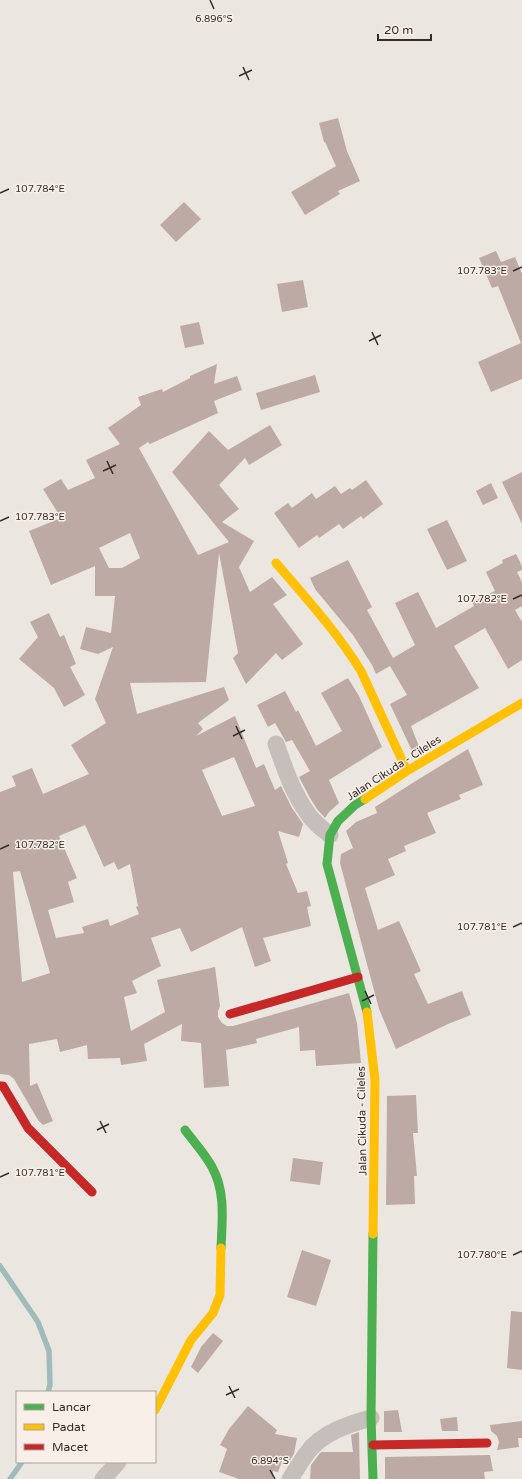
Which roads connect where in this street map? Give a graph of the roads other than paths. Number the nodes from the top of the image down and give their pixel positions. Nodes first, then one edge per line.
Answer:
1 (276, 562) dead end
2 (522, 703) edge
3 (276, 744) dead end
4 (407, 771) junction
5 (330, 835) junction
6 (358, 978) junction
7 (230, 1014) dead end
8 (0, 1086) edge
9 (185, 1130) dead end
10 (92, 1192) dead end
11 (156, 1408) edge
12 (371, 1418) junction
13 (487, 1443) dead end
14 (372, 1445) junction
15 (117, 1463) edge
16 (103, 1479) edge
17 (290, 1479) edge
18 (373, 1479) edge

1 - 4 street
2 - 4 street, Jalan Cikuda - Cileles
3 - 5 street
4 - 5 street, Jalan Cikuda - Cileles
5 - 6 street, Jalan Cikuda - Cileles
6 - 7 street
6 - 12 street, Jalan Cikuda - Cileles
8 - 10 street
9 - 11 street
12 - 14 street, Jalan Cikuda - Cileles
12 - 17 street
13 - 14 street
14 - 18 street, Jalan Cikuda - Cileles
15 - 16 street

